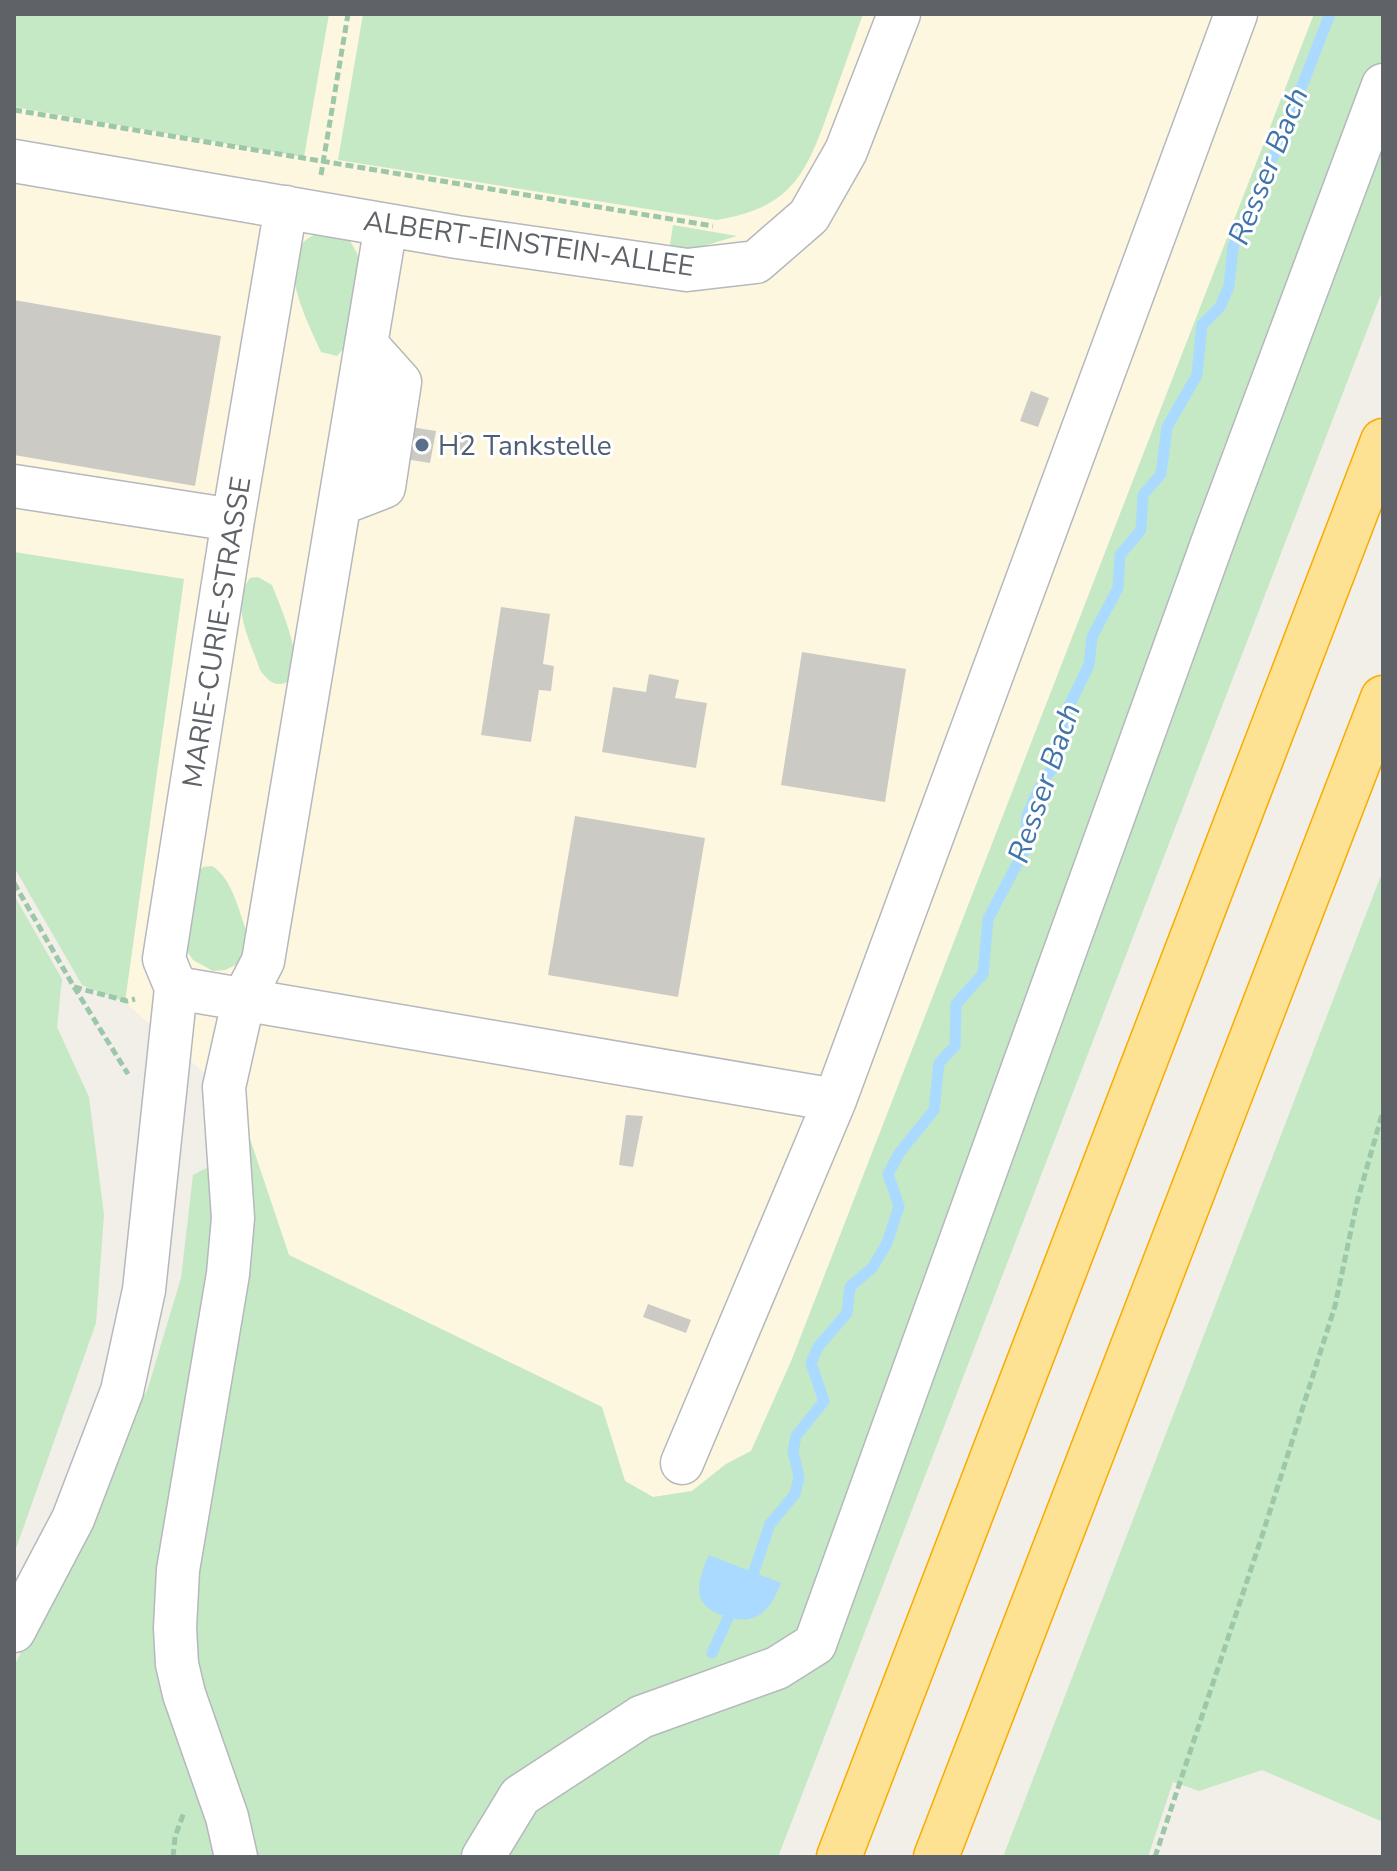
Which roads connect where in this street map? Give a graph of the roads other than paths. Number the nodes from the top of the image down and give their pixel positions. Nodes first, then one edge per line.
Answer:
1 (899, 14) edge
2 (1236, 14) edge
3 (1383, 85) edge
4 (14, 161) edge
5 (301, 209) junction
6 (386, 225) junction
7 (1383, 441) edge
8 (14, 486) edge
9 (233, 520) junction
10 (1383, 698) edge
11 (176, 988) junction
12 (244, 998) junction
13 (835, 1100) junction
14 (682, 1463) dead end
15 (14, 1631) edge
16 (236, 1857) edge
17 (483, 1857) edge
18 (839, 1857) edge
19 (936, 1857) edge

1 - 6 street, ALBERT-EINSTEIN-ALLEE
2 - 13 street
3 - 17 street
4 - 5 street, ALBERT-EINSTEIN-ALLEE
5 - 6 street, ALBERT-EINSTEIN-ALLEE
5 - 9 street, MARIE-CURIE-STRASSE
6 - 12 street
7 - 18 highway
8 - 9 street
9 - 11 street, MARIE-CURIE-STRASSE
10 - 19 highway
11 - 12 street
11 - 15 street
12 - 13 street
12 - 16 street
13 - 14 street

